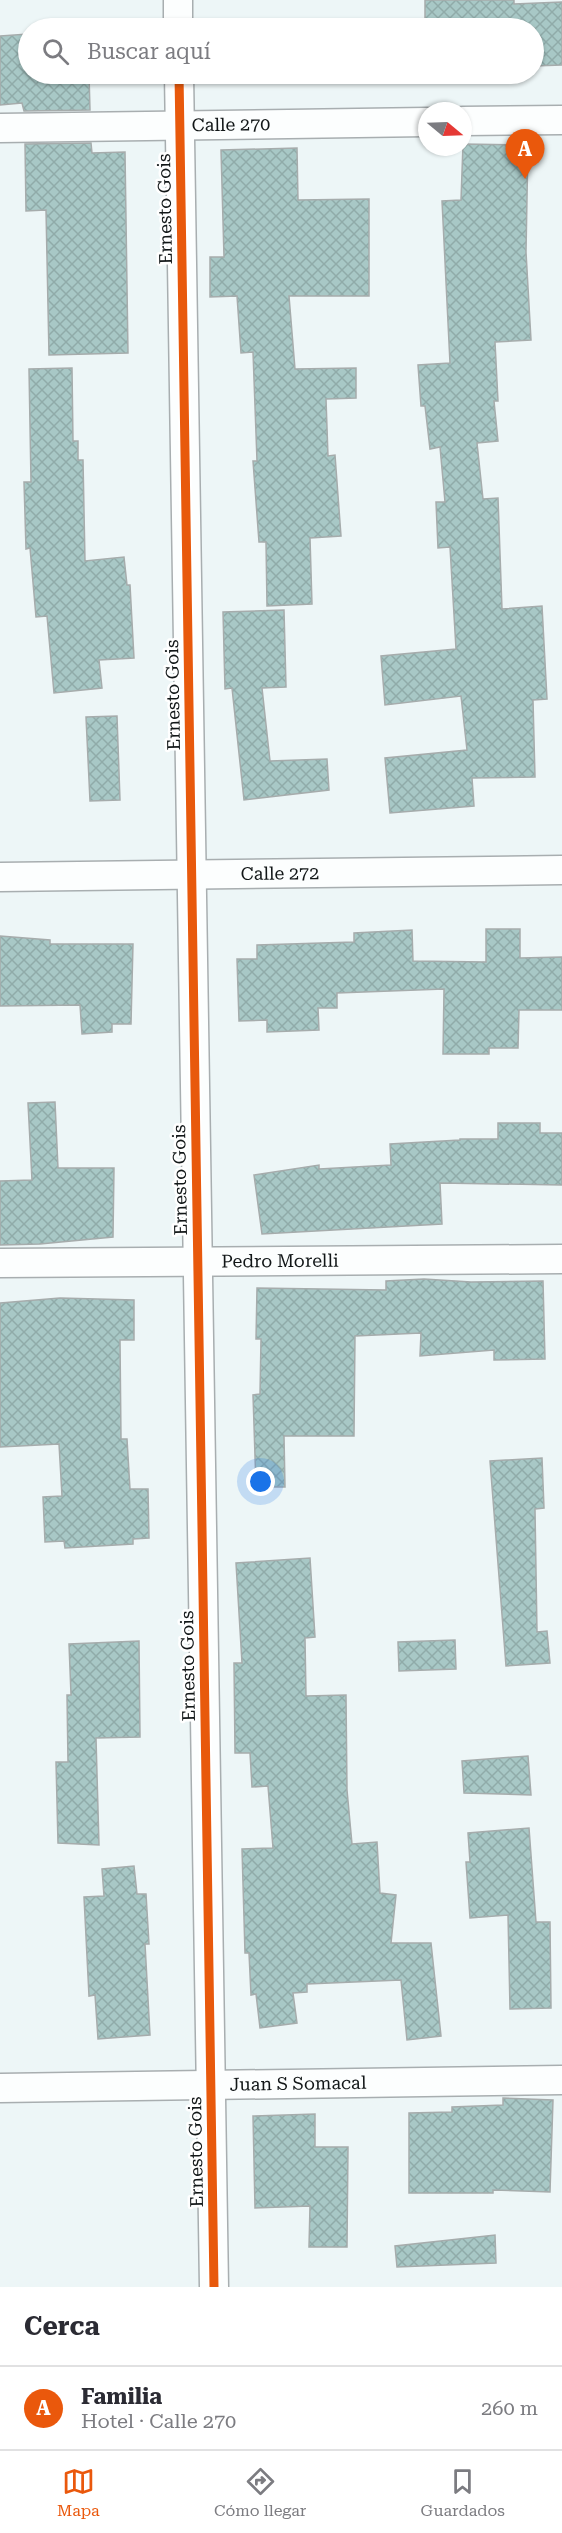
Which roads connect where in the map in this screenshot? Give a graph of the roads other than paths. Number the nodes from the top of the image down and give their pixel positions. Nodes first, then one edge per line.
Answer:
1 (178, 0) edge
2 (178, 18) edge
3 (179, 84) edge
4 (562, 120) edge
5 (418, 122) edge
6 (472, 122) edge
7 (180, 125) junction
8 (0, 128) edge
9 (562, 870) edge
10 (192, 875) junction
11 (0, 877) edge
12 (562, 1259) edge
13 (198, 1262) junction
14 (0, 1263) edge
15 (562, 2080) edge
16 (212, 2085) junction
17 (0, 2088) edge
18 (214, 2287) edge

1 - 2 street
3 - 7 street, Ernesto Gois
4 - 6 street
5 - 7 street, Calle 270
7 - 8 street, Calle 270
7 - 10 street, Ernesto Gois
9 - 10 street, Calle 272
10 - 11 street, Calle 272
10 - 13 street, Ernesto Gois
12 - 13 street, Pedro Morelli
13 - 14 street, Pedro Morelli
13 - 16 street, Ernesto Gois
15 - 16 street, Juan S Somacal
16 - 17 street, Juan S Somacal
16 - 18 street, Ernesto Gois

